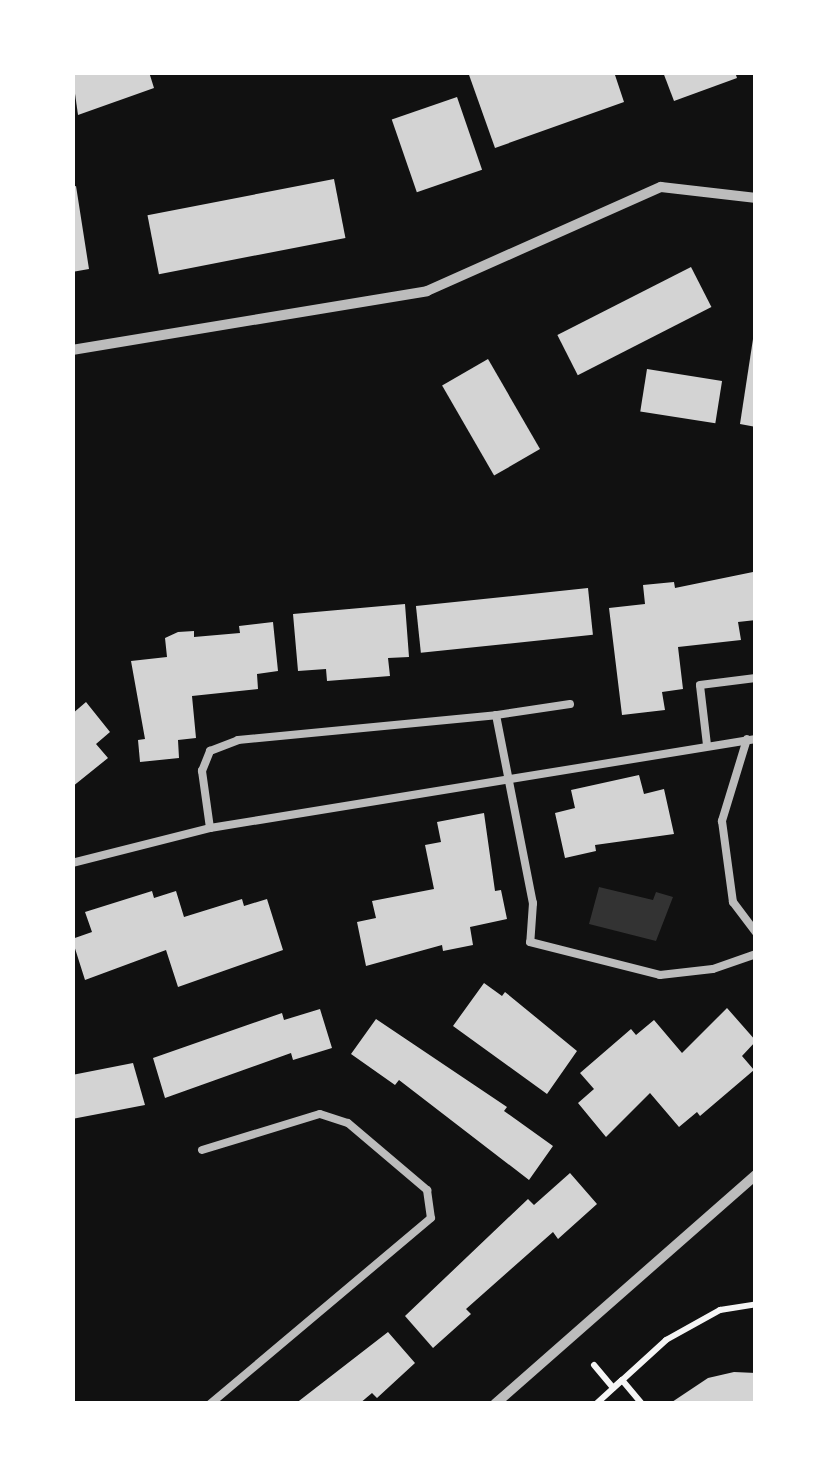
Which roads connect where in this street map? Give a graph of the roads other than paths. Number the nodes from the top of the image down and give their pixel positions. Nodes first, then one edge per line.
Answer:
1 (756, 198) edge
2 (72, 350) edge
3 (756, 678) edge
4 (570, 704) dead end
5 (496, 715) junction
6 (751, 739) edge
7 (707, 745) junction
8 (507, 777) junction
9 (210, 828) junction
10 (72, 863) edge
11 (756, 933) edge
12 (756, 954) edge
13 (202, 1150) dead end
14 (756, 1176) edge
15 (210, 1404) edge
16 (495, 1404) edge

1 - 2 street
3 - 7 lane
4 - 5 lane
5 - 8 lane
5 - 9 lane
6 - 7 lane
6 - 11 lane
7 - 8 lane
8 - 9 lane
8 - 12 lane
9 - 10 lane
13 - 15 lane
14 - 16 street

